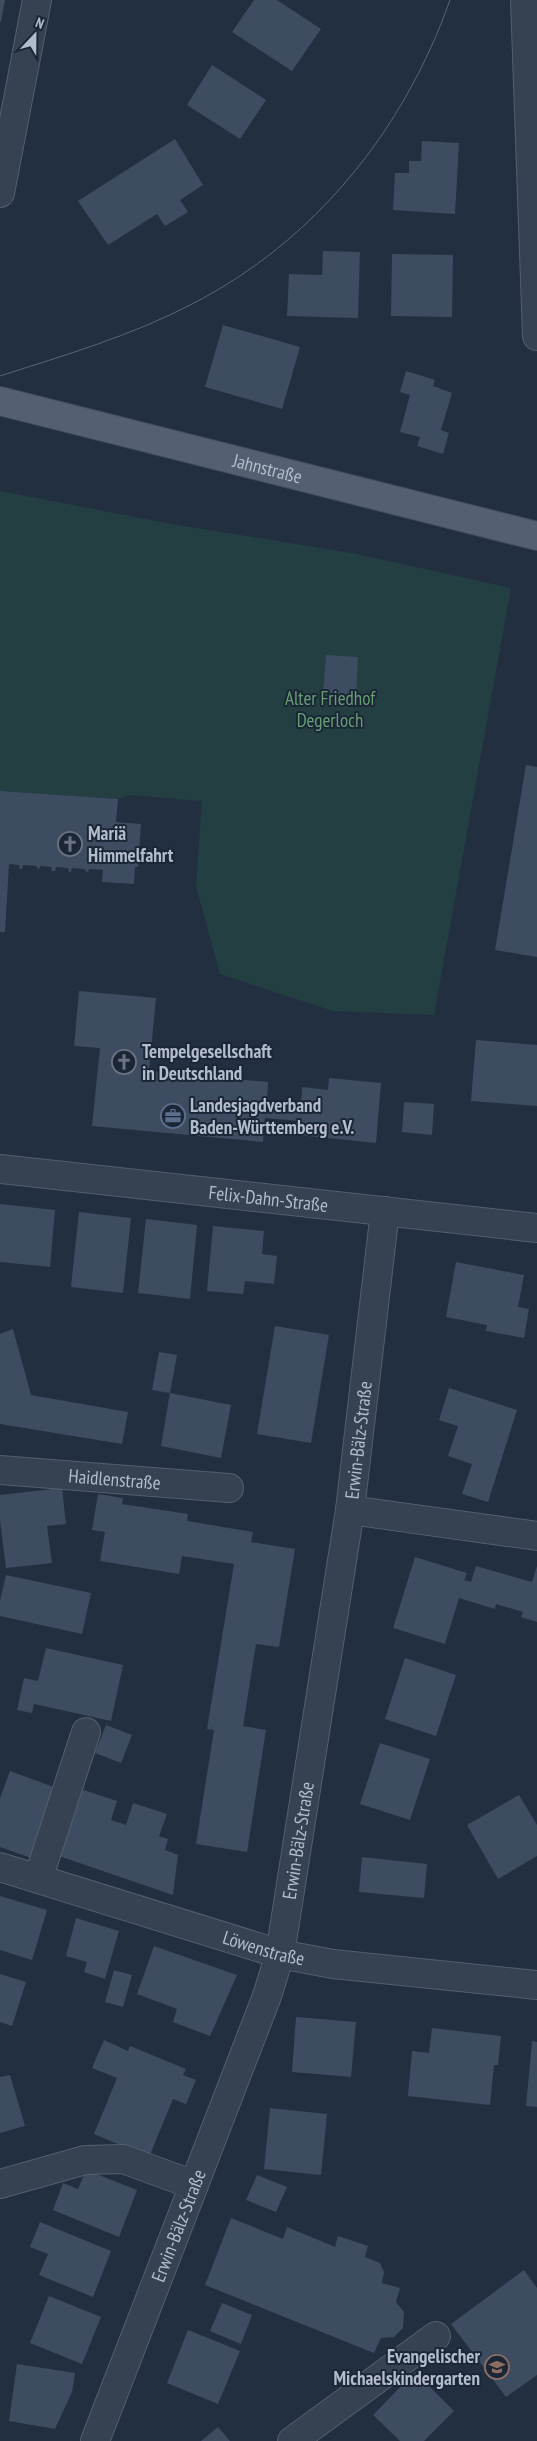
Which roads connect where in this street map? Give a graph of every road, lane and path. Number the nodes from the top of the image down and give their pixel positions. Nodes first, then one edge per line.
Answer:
1 (36, 0) edge
2 (525, 0) edge
3 (0, 192) edge
4 (537, 336) edge
5 (0, 401) edge
6 (537, 536) edge
7 (0, 1169) edge
8 (385, 1211) junction
9 (537, 1228) edge
10 (0, 1470) edge
11 (229, 1488) dead end
12 (350, 1510) junction
13 (537, 1536) edge
14 (86, 1732) dead end
15 (0, 1868) edge
16 (38, 1879) junction
17 (280, 1954) junction
18 (537, 1985) edge
19 (0, 2184) edge
20 (194, 2185) junction
21 (436, 2336) dead end
22 (306, 2437) edge
23 (95, 2441) edge

1 - 3 street
2 - 4 street
5 - 6 main road, Jahnstraße
7 - 8 street, Felix-Dahn-Straße
8 - 9 street, Felix-Dahn-Straße
8 - 12 street, Erwin-Bälz-Straße
10 - 11 street, Haidlenstraße
12 - 13 street
12 - 17 street, Erwin-Bälz-Straße
14 - 16 street
15 - 16 street, Löwenstraße
16 - 17 street, Löwenstraße
17 - 18 street, Löwenstraße
17 - 20 street, Erwin-Bälz-Straße
19 - 20 street
20 - 23 street, Erwin-Bälz-Straße
21 - 22 street

